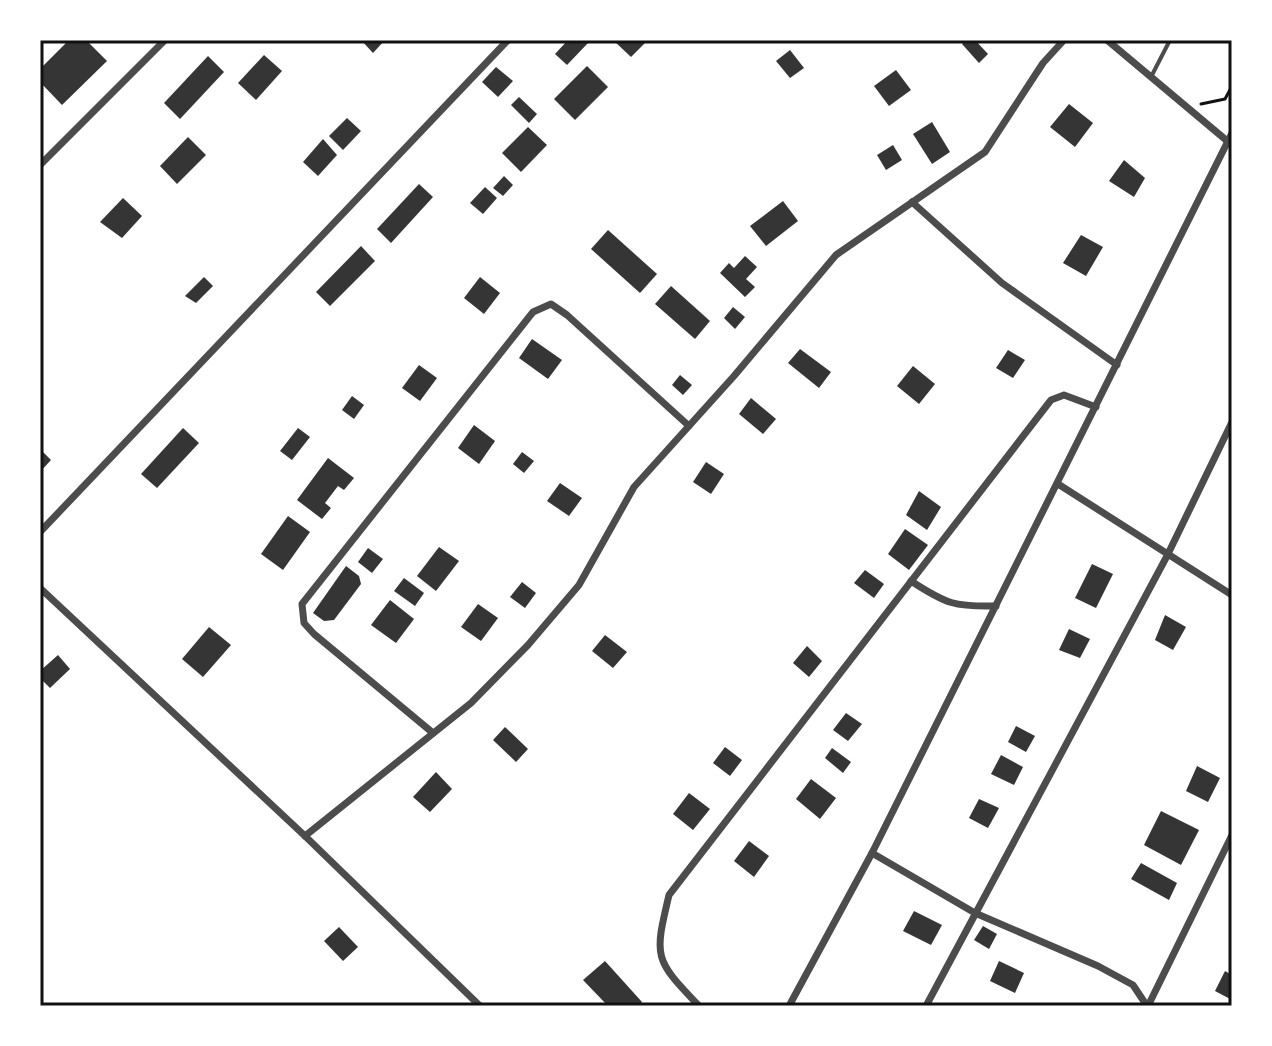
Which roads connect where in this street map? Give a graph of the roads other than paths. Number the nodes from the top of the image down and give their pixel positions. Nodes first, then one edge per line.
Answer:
1 (165, 40) edge
2 (508, 40) edge
3 (1064, 40) edge
4 (1107, 40) edge
5 (1170, 40) edge
6 (1151, 77) junction
7 (1231, 140) edge
8 (40, 165) edge
9 (912, 202) junction
10 (1117, 365) junction
11 (1096, 407) junction
12 (1232, 422) edge
13 (689, 426) junction
14 (1058, 484) junction
15 (40, 532) edge
16 (1167, 556) junction
17 (911, 581) junction
18 (40, 588) edge
19 (1232, 595) edge
20 (996, 606) junction
21 (433, 733) junction
22 (1232, 835) edge
23 (305, 836) junction
24 (872, 853) junction
25 (975, 913) junction
26 (480, 1006) edge
27 (699, 1006) edge
28 (789, 1006) edge
29 (926, 1006) edge
30 (1147, 1006) edge

1 - 8 street
2 - 15 street
3 - 9 street
4 - 6 street
5 - 6 lane
6 - 7 street
7 - 10 street
9 - 10 street
9 - 13 street
10 - 11 street
11 - 14 street
11 - 17 street
12 - 16 street
13 - 21 street
13 - 21 street
14 - 16 street
14 - 20 street
16 - 19 street
16 - 25 street
17 - 20 street
17 - 27 street
18 - 23 street
20 - 24 street
21 - 23 street
22 - 30 street
23 - 26 street
24 - 25 street
24 - 28 street
25 - 29 street
25 - 30 street

